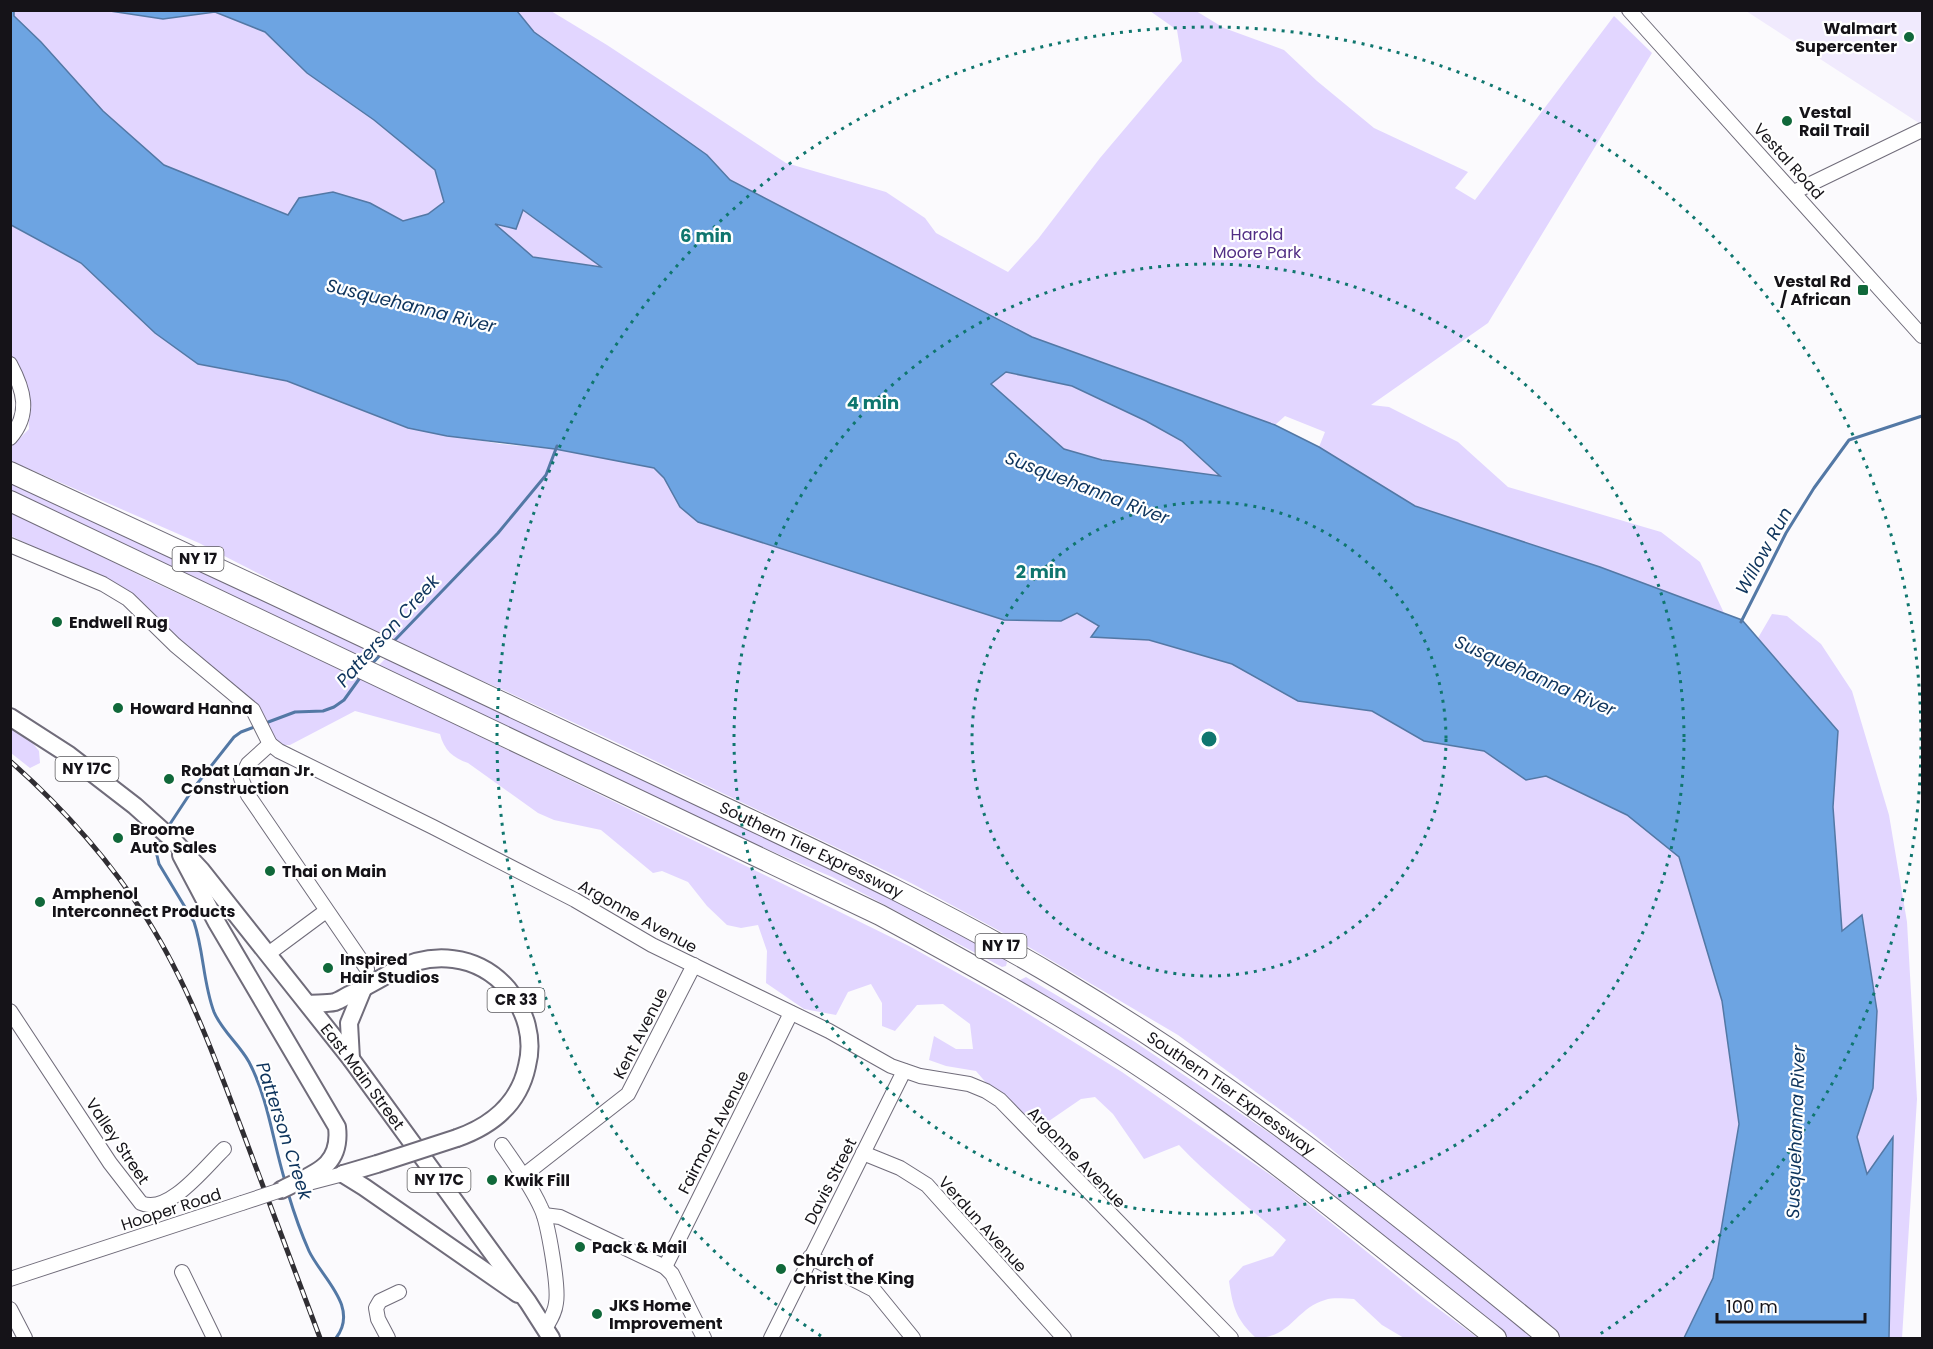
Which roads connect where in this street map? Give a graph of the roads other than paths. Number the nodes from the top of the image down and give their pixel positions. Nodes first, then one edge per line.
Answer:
1 (1629, 10) edge
2 (1923, 130) edge
3 (1794, 192) junction
4 (1923, 336) edge
5 (10, 364) edge
6 (10, 438) edge
7 (15, 474) edge
8 (10, 501) edge
9 (10, 545) edge
10 (10, 717) edge
11 (270, 744) junction
12 (174, 841) junction
13 (326, 910) junction
14 (267, 954) junction
15 (693, 965) junction
16 (367, 969) dead end
17 (363, 990) junction
18 (308, 1004) junction
19 (10, 1011) edge
20 (791, 1013) junction
21 (351, 1059) junction
22 (904, 1071) junction
23 (502, 1145) dead end
24 (224, 1149) dead end
25 (863, 1153) junction
26 (343, 1174) junction
27 (523, 1176) junction
28 (315, 1177) junction
29 (282, 1190) joint
30 (544, 1215) junction
31 (810, 1257) junction
32 (666, 1267) junction
33 (182, 1272) dead end
34 (10, 1279) edge
35 (399, 1292) dead end
36 (528, 1302) junction
37 (10, 1309) edge
38 (548, 1334) edge
39 (25, 1338) edge
40 (214, 1338) edge
41 (388, 1338) edge
42 (704, 1338) edge
43 (771, 1338) edge
44 (913, 1338) edge
45 (1064, 1338) edge
46 (1231, 1338) edge
47 (1496, 1338) edge
48 (1549, 1338) edge

1 - 3 street, Vestal Road
2 - 3 street
3 - 4 street, Vestal Road
5 - 6 street
7 - 48 highway, Southern Tier Expressway / NY 17
8 - 47 highway, Southern Tier Expressway / NY 17
9 - 11 street
10 - 12 main road, East Main Street / NY 17C
11 - 13 street
11 - 15 street, Argonne Avenue
12 - 14 main road, East Main Street / NY 17C
12 - 28 main road
13 - 14 street
13 - 16 street
14 - 18 main road, East Main Street / NY 17C
15 - 20 street, Argonne Avenue
15 - 27 street, Kent Avenue
17 - 18 main road, CR 33
17 - 21 main road
17 - 26 main road, CR 33, bridge
18 - 21 main road, East Main Street / NY 17C
19 - 24 street, Valley Street
20 - 22 street, Argonne Avenue
20 - 32 street, Fairmont Avenue
21 - 36 main road, East Main Street / NY 17C
22 - 25 street, Davis Street
22 - 46 street, Argonne Avenue
23 - 27 street
25 - 31 street, Davis Street
25 - 45 street, Verdun Avenue
26 - 28 street
26 - 36 main road
27 - 30 street
28 - 29 main road
29 - 34 street, Hooper Road, bridge
30 - 32 street
30 - 38 street
31 - 43 street, Davis Street
31 - 44 street
32 - 42 street
33 - 40 street
35 - 41 street
36 - 38 main road, East Main Street / NY 17C
37 - 39 street

